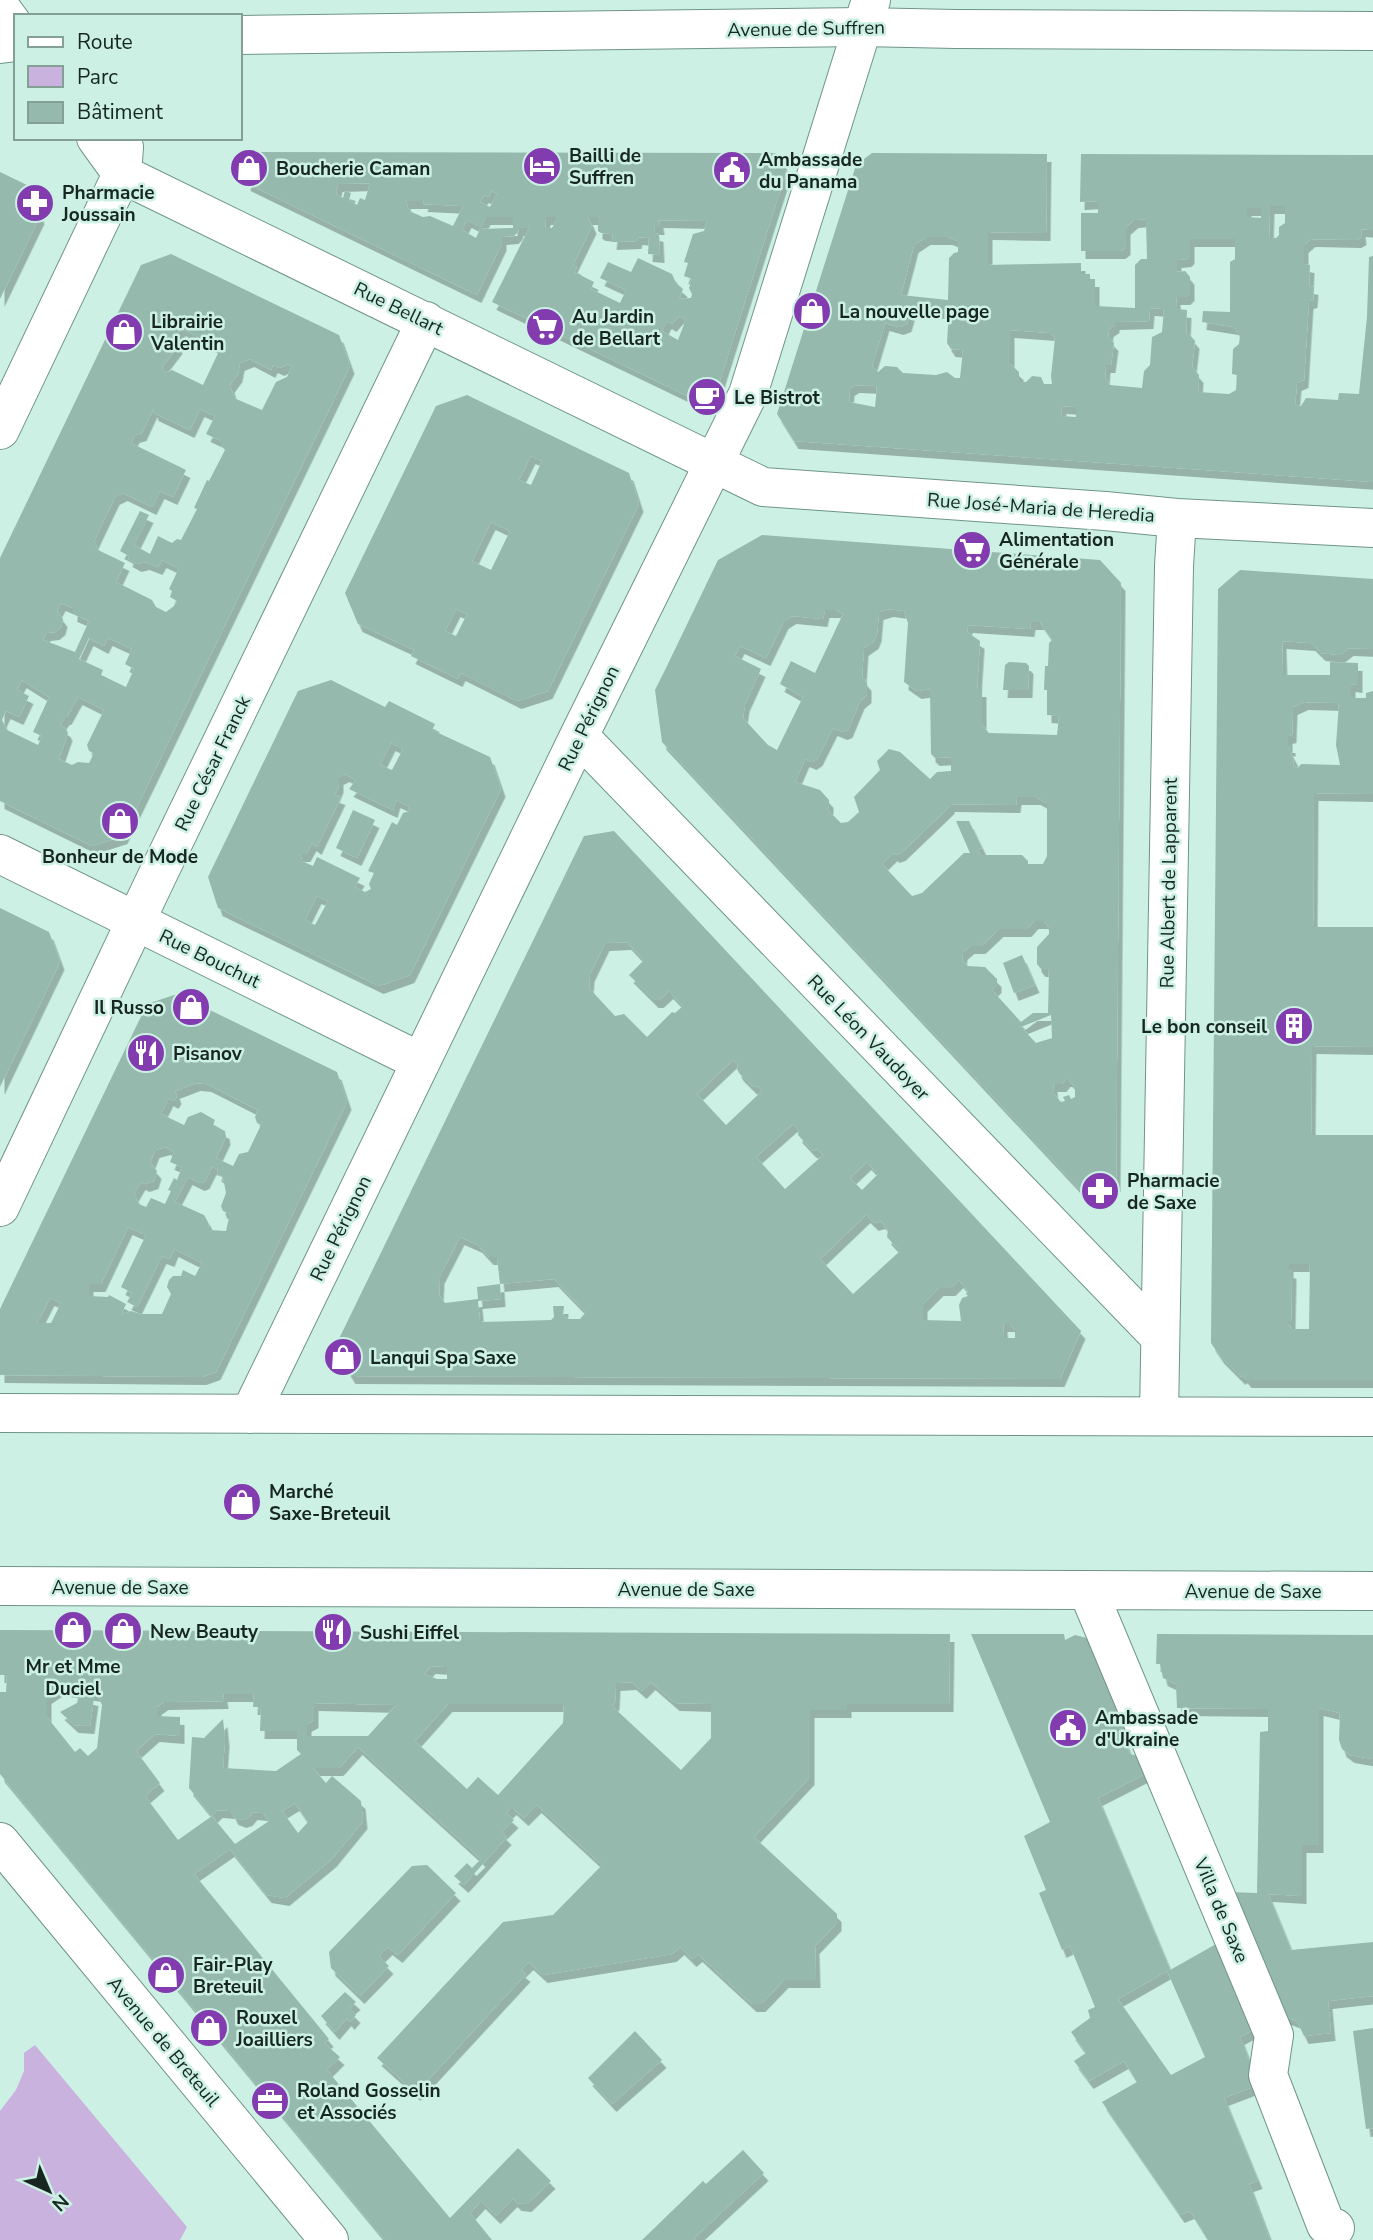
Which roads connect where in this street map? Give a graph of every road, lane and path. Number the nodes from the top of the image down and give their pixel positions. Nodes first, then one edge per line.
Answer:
1 (0, 8) edge
2 (867, 13) edge
3 (14, 26) edge
4 (1373, 30) edge
5 (242, 35) edge
6 (99, 140) edge
7 (124, 156) edge
8 (426, 321) junction
9 (0, 430) edge
10 (715, 463) junction
11 (1177, 518) junction
12 (1373, 528) edge
13 (579, 736) junction
14 (0, 854) edge
15 (136, 921) junction
16 (421, 1062) junction
17 (0, 1207) edge
18 (1160, 1337) junction
19 (0, 1413) edge
20 (250, 1414) junction
21 (1159, 1416) junction
22 (1373, 1417) edge
23 (0, 1586) edge
24 (1088, 1591) junction
25 (1373, 1591) edge
26 (0, 1842) edge
27 (1335, 2228) dead end
28 (318, 2236) edge

1 - 3 street
2 - 4 street, Avenue de Suffren
2 - 5 street, Avenue de Suffren
2 - 10 street, Rue Pérignon
6 - 7 street, Rue Bellart
7 - 8 street, Rue Bellart
7 - 9 street
8 - 10 street, Rue Bellart
8 - 15 street, Rue César Franck
10 - 11 street, Rue José-Maria de Heredia
10 - 13 street, Rue Pérignon
11 - 12 street, Rue José-Maria de Heredia
11 - 18 street, Rue Albert de Lapparent
13 - 16 street, Rue Pérignon
13 - 18 street, Rue Léon Vaudoyer
14 - 15 street, Rue Bouchut
15 - 16 street, Rue Bouchut
15 - 17 street, Rue César Franck
16 - 20 street, Rue Pérignon
18 - 21 street, Rue Albert de Lapparent
19 - 20 street
20 - 21 street
21 - 22 street
23 - 24 street, Avenue de Saxe
24 - 25 street, Avenue de Saxe
24 - 27 street, Villa de Saxe
26 - 28 street, Avenue de Breteuil

